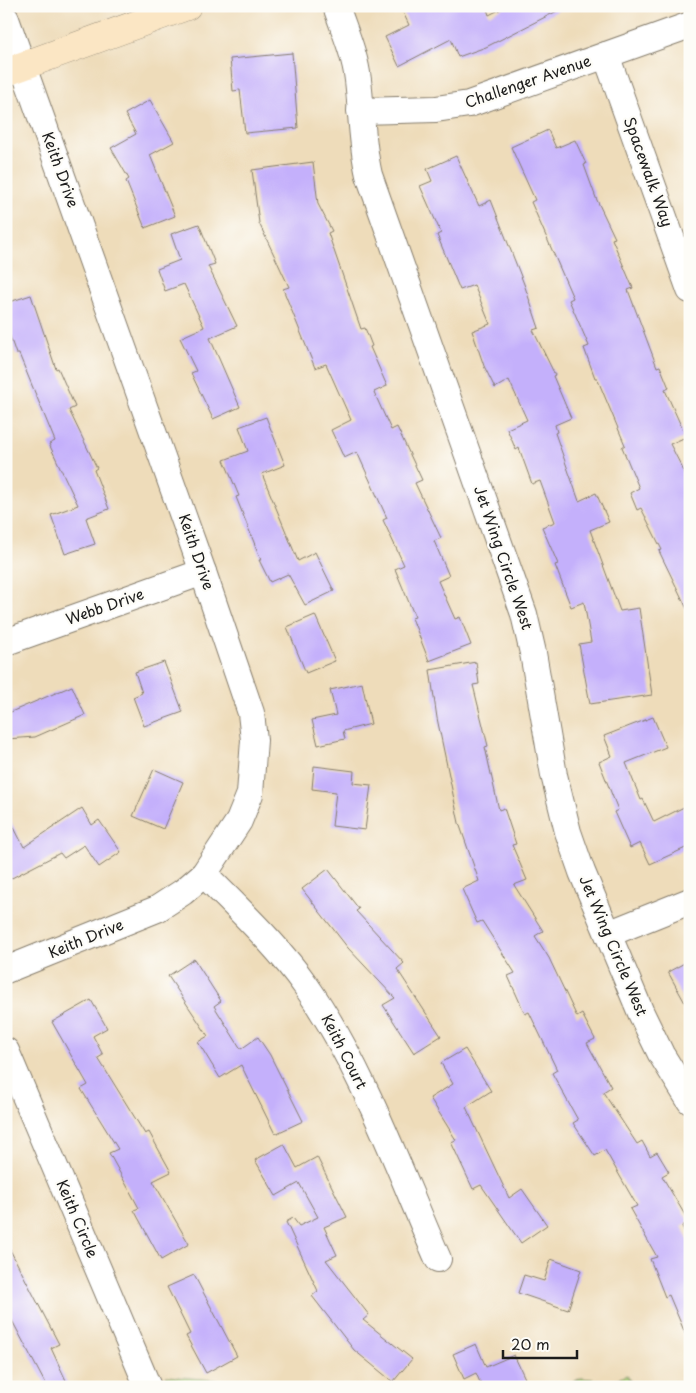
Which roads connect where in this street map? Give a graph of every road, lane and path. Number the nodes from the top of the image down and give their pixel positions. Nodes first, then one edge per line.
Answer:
1 (188, 6) edge
2 (336, 6) edge
3 (6, 19) edge
4 (690, 25) edge
5 (606, 55) junction
6 (15, 69) edge
7 (360, 111) junction
8 (690, 290) edge
9 (203, 572) junction
10 (6, 642) edge
11 (204, 874) junction
12 (690, 901) edge
13 (608, 934) junction
14 (6, 970) edge
15 (6, 1051) edge
16 (690, 1101) edge
17 (438, 1259) dead end
18 (148, 1387) edge

1 - 6 main road
2 - 7 street, Jet Wing Circle West
3 - 6 street, Keith Drive
4 - 5 street, Challenger Avenue
5 - 7 street, Challenger Avenue
5 - 8 street, Spacewalk Way
6 - 9 street, Keith Drive
7 - 13 street, Jet Wing Circle West
9 - 10 street, Webb Drive
9 - 11 street, Keith Drive
11 - 14 street, Keith Drive
11 - 17 street, Keith Court
12 - 13 street
13 - 16 street, Jet Wing Circle West
15 - 18 street, Keith Circle

